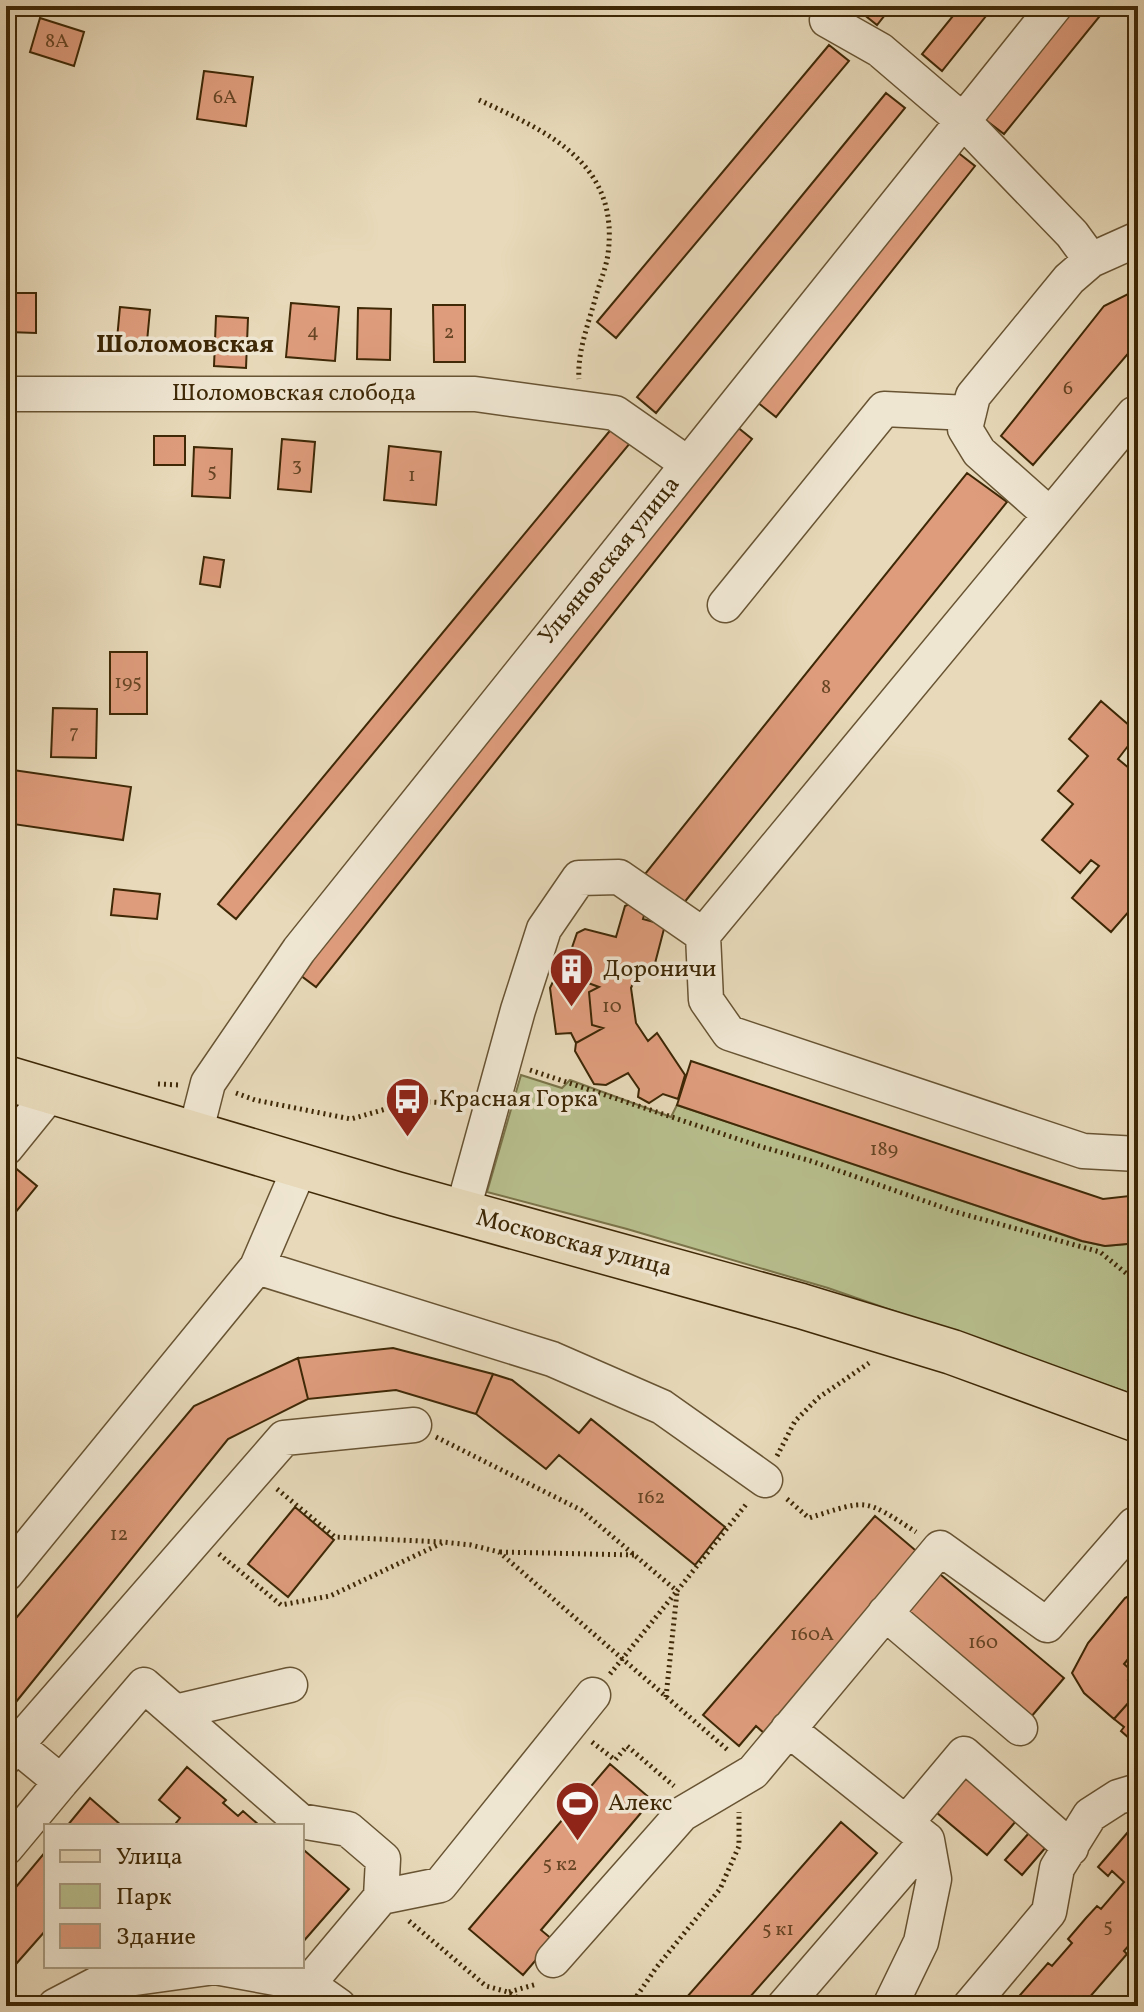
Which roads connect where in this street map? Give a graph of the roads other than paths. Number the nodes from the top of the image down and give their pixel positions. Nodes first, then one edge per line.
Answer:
1 (1055, 6) edge
2 (827, 20) dead end
3 (963, 121) junction
4 (1138, 239) edge
5 (1091, 260) junction
6 (6, 394) edge
7 (969, 413) junction
8 (1134, 414) dead end
9 (688, 464) junction
10 (1050, 515) junction
11 (725, 605) dead end
12 (703, 935) junction
13 (6, 1078) edge
14 (53, 1090) junction
15 (195, 1134) junction
16 (6, 1148) edge
17 (1138, 1154) edge
18 (300, 1167) junction
19 (462, 1213) junction
20 (257, 1267) junction
21 (1138, 1420) edge
22 (414, 1425) road end
23 (765, 1480) road end
24 (1138, 1525) edge
25 (6, 1574) edge
26 (885, 1613) junction
27 (290, 1685) dead end
28 (593, 1695) road end
29 (175, 1712) junction
30 (1020, 1728) dead end
31 (788, 1729) junction
32 (9, 1746) edge
33 (61, 1782) junction
34 (1138, 1791) edge
35 (916, 1832) junction
36 (6, 1848) edge
37 (1071, 1848) junction
38 (381, 1897) junction
39 (553, 1960) dead end
40 (208, 1968) edge
41 (220, 1968) edge
42 (308, 1984) junction
43 (55, 2006) edge
44 (339, 2006) edge
45 (784, 2006) edge
46 (890, 2006) edge
47 (970, 2006) edge

1 - 3 street, Ульяновская улица
2 - 3 street
3 - 5 street
3 - 9 street, Ульяновская улица
4 - 5 street
5 - 7 street
6 - 9 street, Шоломовская слобода
7 - 10 street
7 - 11 street
8 - 10 street
9 - 15 street, Ульяновская улица
10 - 12 street
12 - 17 street
12 - 19 street
13 - 14 main road, Московская улица
14 - 15 main road, Московская улица
14 - 16 street
15 - 18 main road, Московская улица
18 - 19 main road, Московская улица
18 - 20 street
19 - 21 main road, Московская улица
20 - 23 street
20 - 25 street
22 - 32 street
24 - 26 street
26 - 30 street
26 - 31 street
27 - 29 street
28 - 38 street
29 - 33 street
29 - 38 street
31 - 35 street
31 - 39 street
32 - 33 street
33 - 36 street
34 - 37 street
35 - 37 street
35 - 45 street
35 - 46 street
37 - 47 street
38 - 42 street
40 - 43 street
41 - 42 street
42 - 44 street

